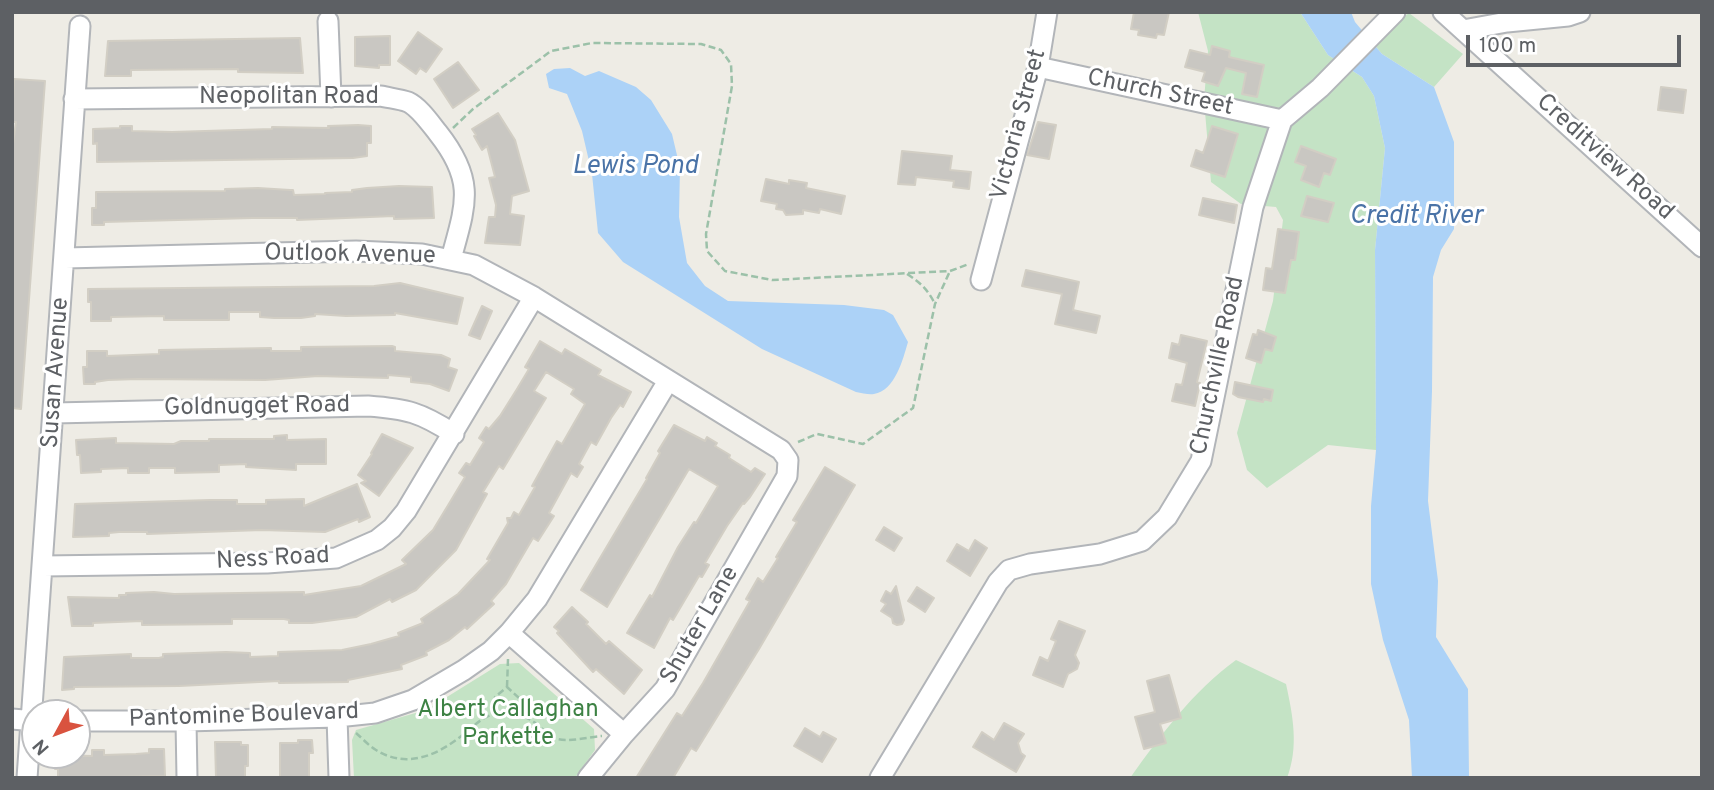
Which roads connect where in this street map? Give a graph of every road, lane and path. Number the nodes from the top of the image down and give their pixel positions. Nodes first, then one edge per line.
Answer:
1 (1047, 12) edge
2 (1395, 12) edge
3 (1443, 12) edge
4 (1580, 12) edge
5 (328, 20) dead end
6 (80, 26) dead end
7 (1463, 30) junction
8 (1038, 68) junction
9 (331, 97) junction
10 (74, 99) junction
11 (1282, 120) junction
12 (442, 138) junction
13 (1702, 247) edge
14 (65, 258) junction
15 (451, 259) junction
16 (986, 259) junction
17 (950, 271) junction
18 (905, 272) junction
19 (981, 280) dead end
20 (534, 297) junction
21 (935, 304) junction
22 (668, 381) junction
23 (54, 413) junction
24 (454, 434) junction
25 (785, 455) junction
26 (43, 566) junction
27 (509, 634) junction
28 (507, 687) junction
29 (28, 699) edge
30 (495, 714) junction
31 (521, 714) junction
32 (337, 717) junction
33 (91, 721) edge
34 (186, 721) junction
35 (624, 734) junction
36 (187, 778) edge
37 (339, 778) edge
38 (588, 778) edge
39 (880, 778) edge

1 - 8 street, Victoria Street
2 - 11 street
3 - 7 street, Creditview Road
4 - 7 street
5 - 9 street
6 - 10 street, Susan Avenue
7 - 13 street, Creditview Road
8 - 11 street, Church Street
8 - 16 street, Victoria Street
9 - 10 street, Neopolitan Road
9 - 12 street, Neopolitan Road
10 - 14 street, Susan Avenue
11 - 39 street, Churchville Road
12 - 15 street, Neopolitan Road
12 - 18 path
14 - 15 street, Outlook Avenue
14 - 23 street, Susan Avenue
15 - 20 street, Outlook Avenue
16 - 17 path
16 - 19 street, Victoria Street
17 - 18 path
17 - 21 path
18 - 21 path
20 - 22 street, Outlook Avenue
20 - 24 street, Ness Road
21 - 25 path
22 - 25 street, Outlook Avenue
22 - 27 street, Pantomine Boulevard
23 - 24 street, Goldnugget Road
23 - 26 street, Susan Avenue
24 - 26 street, Ness Road
25 - 35 street, Shuter Lane
26 - 29 street, Susan Avenue
27 - 28 path
27 - 32 street, Pantomine Boulevard
27 - 35 street
28 - 30 path
28 - 31 path
30 - 31 path
30 - 32 path
31 - 35 path
32 - 34 street, Pantomine Boulevard
32 - 37 street
33 - 34 street, Pantomine Boulevard
34 - 36 street
35 - 38 street, Shuter Lane

